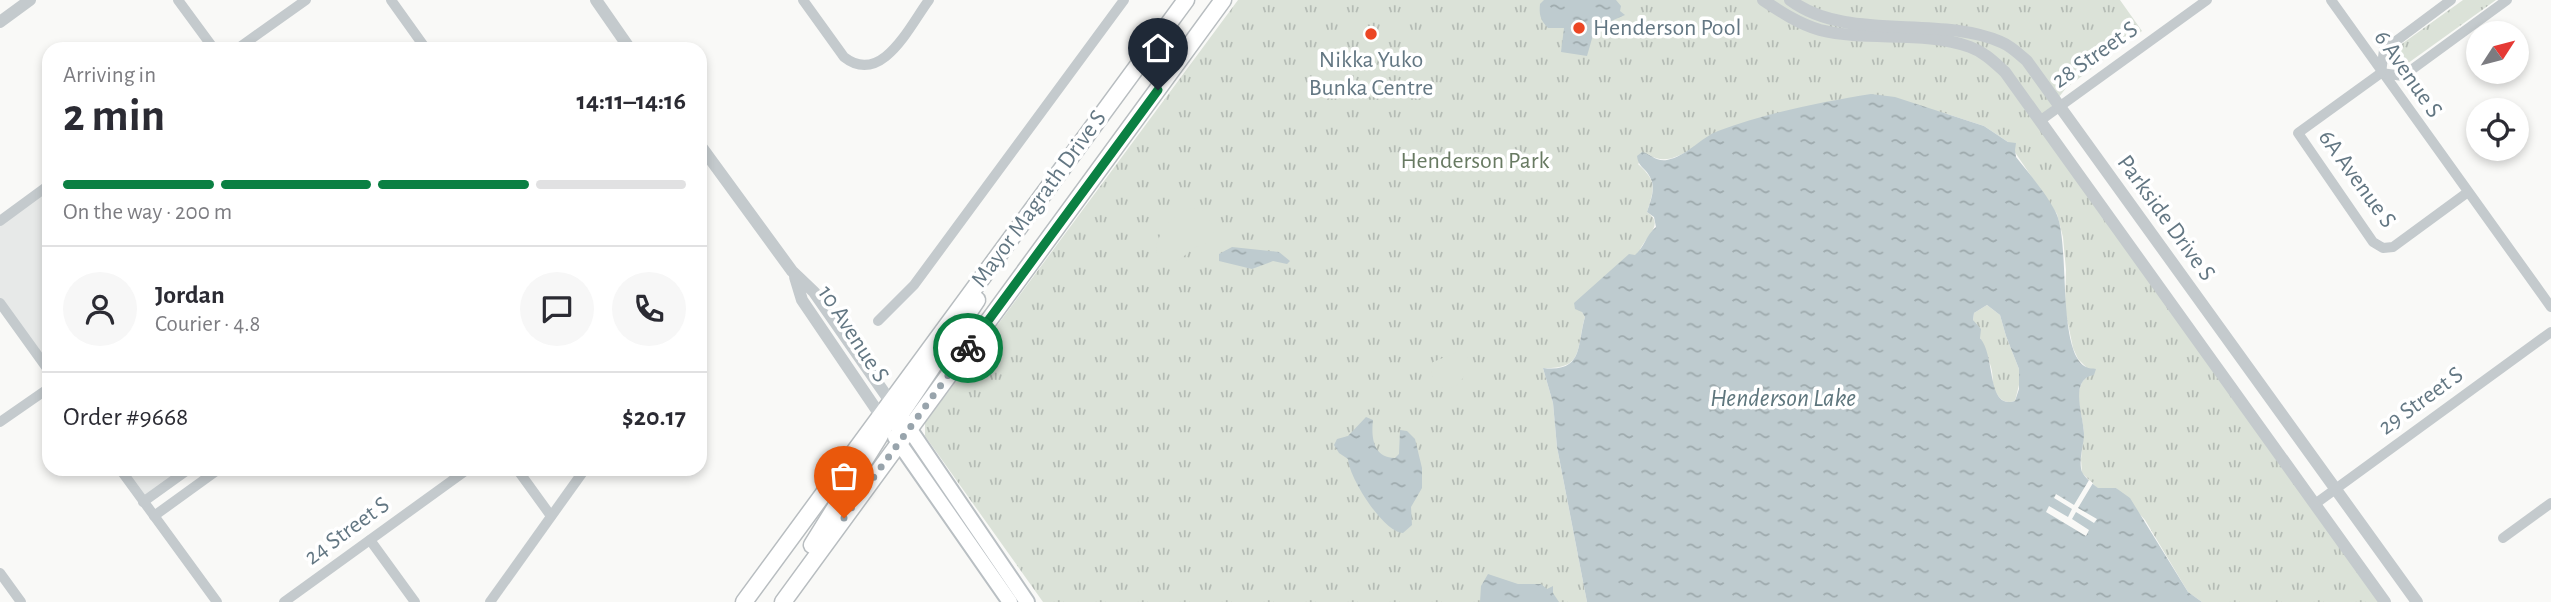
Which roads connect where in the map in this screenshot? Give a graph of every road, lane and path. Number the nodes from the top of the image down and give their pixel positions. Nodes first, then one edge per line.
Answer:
1 (30, 0) edge
2 (178, 0) edge
3 (306, 0) edge
4 (391, 0) edge
5 (596, 0) edge
6 (803, 0) edge
7 (929, 0) edge
8 (1124, 0) edge
9 (1186, 0) edge
10 (1223, 0) edge
11 (1763, 0) edge
12 (1790, 0) edge
13 (2207, 0) edge
14 (2331, 0) edge
15 (2451, 0) edge
16 (2507, 0) edge
17 (0, 22) edge
18 (209, 42) edge
19 (247, 42) edge
20 (421, 42) edge
21 (625, 42) edge
22 (2381, 73) junction
23 (2060, 106) junction
24 (2041, 120) junction
25 (707, 155) edge
26 (42, 190) edge
27 (2468, 192) junction
28 (0, 220) edge
29 (1013, 235) junction
30 (794, 274) junction
31 (0, 303) edge
32 (2551, 307) edge
33 (878, 321) dead end
34 (2551, 332) edge
35 (42, 361) edge
36 (42, 393) edge
37 (890, 401) junction
38 (894, 421) junction
39 (0, 422) edge
40 (898, 442) junction
41 (125, 476) edge
42 (179, 476) edge
43 (209, 476) edge
44 (458, 476) edge
45 (522, 476) edge
46 (580, 476) edge
47 (2336, 489) junction
48 (143, 502) junction
49 (2551, 503) edge
50 (2315, 504) junction
51 (153, 516) junction
52 (551, 516) junction
53 (2503, 538) dead end
54 (370, 540) junction
55 (0, 573) edge
56 (799, 579) junction
57 (21, 602) edge
58 (217, 602) edge
59 (284, 602) edge
60 (415, 602) edge
61 (490, 602) edge
62 (744, 602) edge
63 (783, 602) edge
64 (1010, 602) edge
65 (1027, 602) edge
66 (2385, 602) edge
67 (2417, 602) edge

1 - 17 street
2 - 18 street
3 - 19 street
4 - 20 street
5 - 21 street
6 - 7 street
8 - 33 street, Mayor Magrath Drive S
9 - 29 main road, Mayor Magrath Drive S
10 - 38 main road, Mayor Magrath Drive S
11 - 24 street, Parkside Drive S
12 - 23 street, Parkside Drive S
13 - 23 street, 28 Street S
14 - 22 street, 6 Avenue S
15 - 22 street
16 - 22 street
22 - 27 street, 6 Avenue S
22 - 27 street, 6A Avenue S
23 - 24 street, 28 Street S
23 - 47 street, Parkside Drive S
24 - 50 street, Parkside Drive S
25 - 30 street, 10 Avenue S
26 - 28 street
27 - 32 street, 6 Avenue S
29 - 37 main road, Mayor Magrath Drive S
29 - 38 main road
30 - 37 street, 10 Avenue S
30 - 38 street, 10 Avenue S
31 - 35 street
34 - 47 street, 29 Street S
36 - 39 street
37 - 38 main road, Mayor Magrath Drive S
38 - 40 main road, Mayor Magrath Drive S
38 - 56 main road
38 - 62 main road, Mayor Magrath Drive S
38 - 65 main road
40 - 56 main road, Mayor Magrath Drive S
40 - 64 main road
41 - 48 street
42 - 48 street
43 - 51 street
44 - 54 street, 24 Street S
45 - 52 street
46 - 52 street
47 - 50 street, 29 Street S
47 - 67 street, Parkside Drive S
48 - 51 street
49 - 53 street
50 - 66 street, Parkside Drive S
51 - 58 street
52 - 61 street
54 - 59 street, 24 Street S
54 - 60 street
55 - 57 street
56 - 63 main road, Mayor Magrath Drive S

